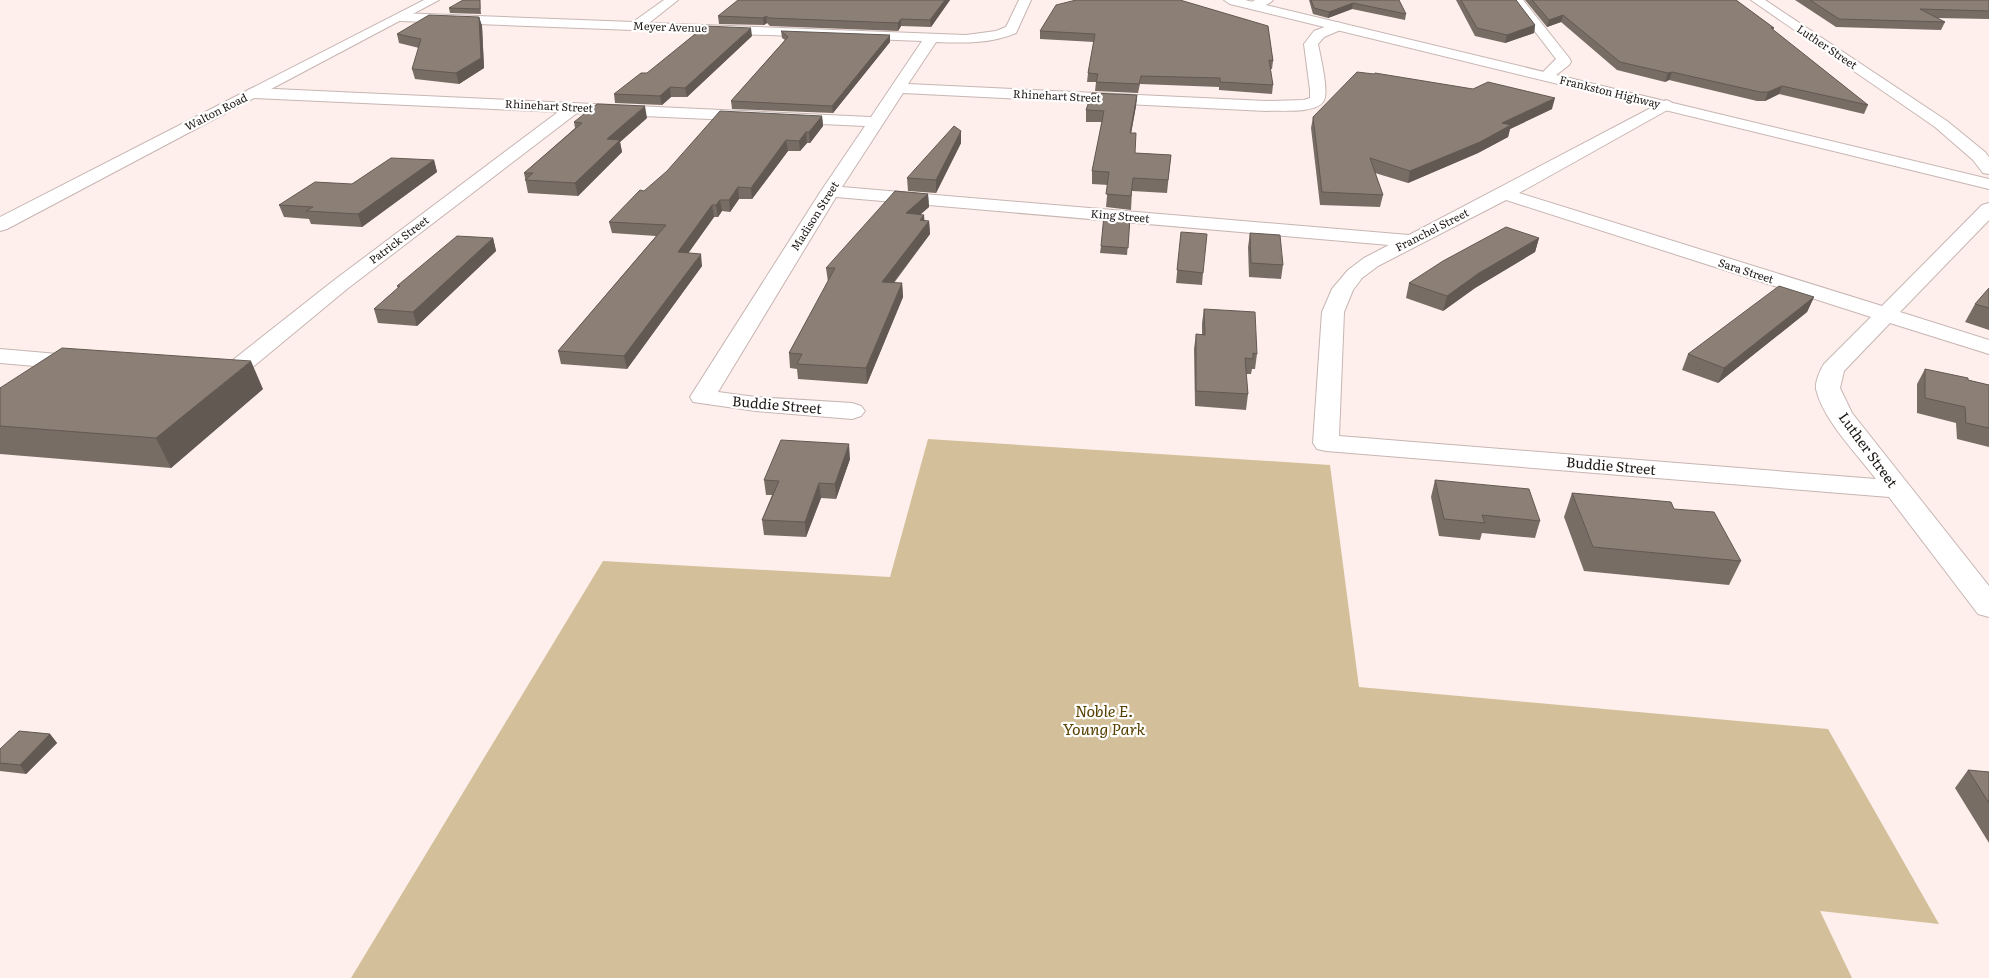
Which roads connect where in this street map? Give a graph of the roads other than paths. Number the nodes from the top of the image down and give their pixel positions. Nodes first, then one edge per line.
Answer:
1 (433, 0) edge
2 (672, 0) edge
3 (1025, 0) edge
4 (1230, 0) edge
5 (1517, 0) edge
6 (1757, 0) edge
7 (1260, 3) edge
8 (400, 17) junction
9 (637, 25) junction
10 (1338, 26) junction
11 (932, 37) junction
12 (1546, 76) junction
13 (897, 88) junction
14 (253, 93) junction
15 (1666, 105) junction
16 (573, 108) junction
17 (876, 122) junction
18 (1989, 170) edge
19 (1989, 184) edge
20 (830, 191) junction
21 (1504, 194) junction
22 (1989, 209) edge
23 (0, 225) edge
24 (1409, 242) junction
25 (1884, 314) junction
26 (1989, 347) edge
27 (0, 356) edge
28 (99, 364) edge
29 (199, 373) edge
30 (702, 397) joint
31 (852, 411) dead end
32 (1326, 443) joint
33 (1897, 489) junction
34 (1989, 607) edge

1 - 8 street, Walton Road
2 - 9 street
3 - 11 street, Meyer Avenue
4 - 7 street, Frankston Highway
5 - 12 street
6 - 18 street, Luther Street
7 - 10 street, Frankston Highway
8 - 9 street, Meyer Avenue
8 - 14 street, Walton Road
9 - 11 street, Meyer Avenue
10 - 12 street, Frankston Highway
10 - 13 street, Rhinehart Street
11 - 13 street, Madison Street
12 - 15 street, Frankston Highway
13 - 17 street, Madison Street
14 - 16 street, Rhinehart Street
14 - 23 street, Walton Road
15 - 19 street, Frankston Highway
15 - 21 street, Franchel Street
16 - 17 street, Rhinehart Street
16 - 29 street, Patrick Street
17 - 20 street, Madison Street
20 - 24 street, King Street
20 - 30 street, Madison Street
21 - 24 street, Franchel Street
21 - 25 street, Sara Street
22 - 25 street, Luther Street
24 - 32 street, Franchel Street
25 - 26 street, Sara Street
25 - 33 street, Luther Street
27 - 28 street
30 - 31 street, Buddie Street
32 - 33 street, Buddie Street
33 - 34 street, Luther Street

